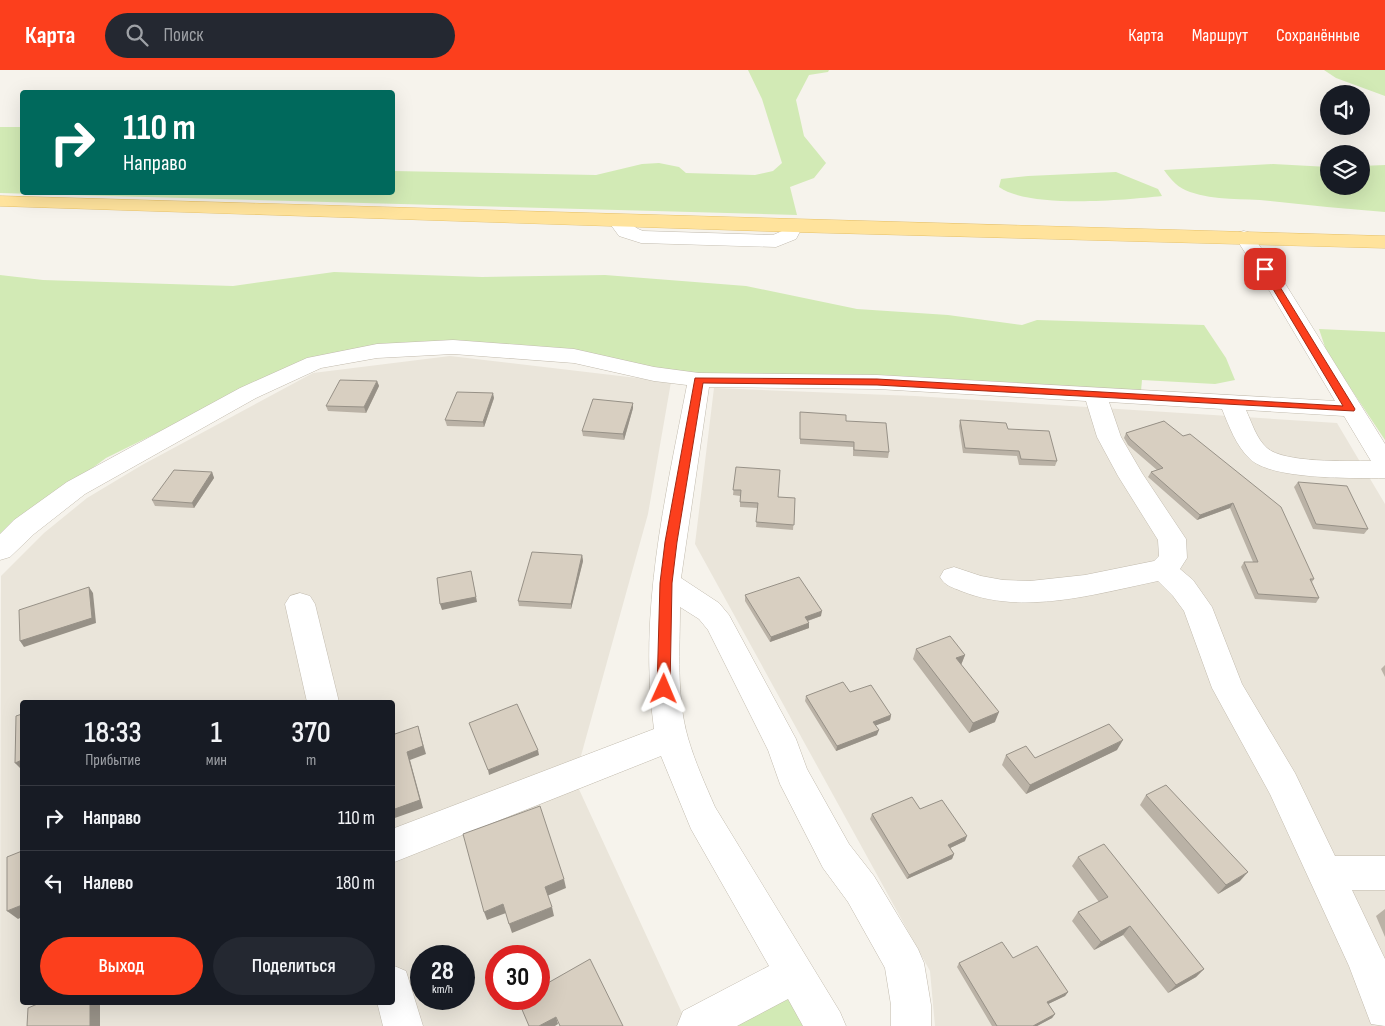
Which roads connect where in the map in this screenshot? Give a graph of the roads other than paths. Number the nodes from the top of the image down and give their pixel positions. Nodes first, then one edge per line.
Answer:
1 (0, 201) edge
2 (617, 221) joint
3 (794, 226) joint
4 (1244, 237) junction
5 (1385, 242) edge
6 (698, 380) junction
7 (1095, 394) junction
8 (1230, 402) junction
9 (1350, 409) junction
10 (1385, 464) edge
11 (1385, 470) edge
12 (0, 550) edge
13 (1163, 570) junction
14 (954, 577) dead end
15 (666, 583) junction
16 (300, 604) dead end
17 (324, 700) edge
18 (671, 737) junction
19 (395, 845) edge
20 (1325, 873) junction
21 (1385, 873) edge
22 (795, 974) junction
23 (395, 996) edge
24 (1385, 1010) edge
25 (697, 1025) edge
26 (403, 1026) edge
27 (826, 1026) edge
28 (911, 1026) edge

1 - 2 main road
2 - 3 street
3 - 4 main road
4 - 5 main road
4 - 9 street
6 - 7 street
6 - 12 street
6 - 15 street
7 - 8 street
7 - 13 street
8 - 9 street
8 - 11 street
9 - 10 street
13 - 14 street
13 - 20 street
15 - 18 street
15 - 28 street
16 - 17 street
18 - 19 street
18 - 22 street
20 - 21 street
20 - 24 street
22 - 25 street
22 - 27 street
23 - 26 street

